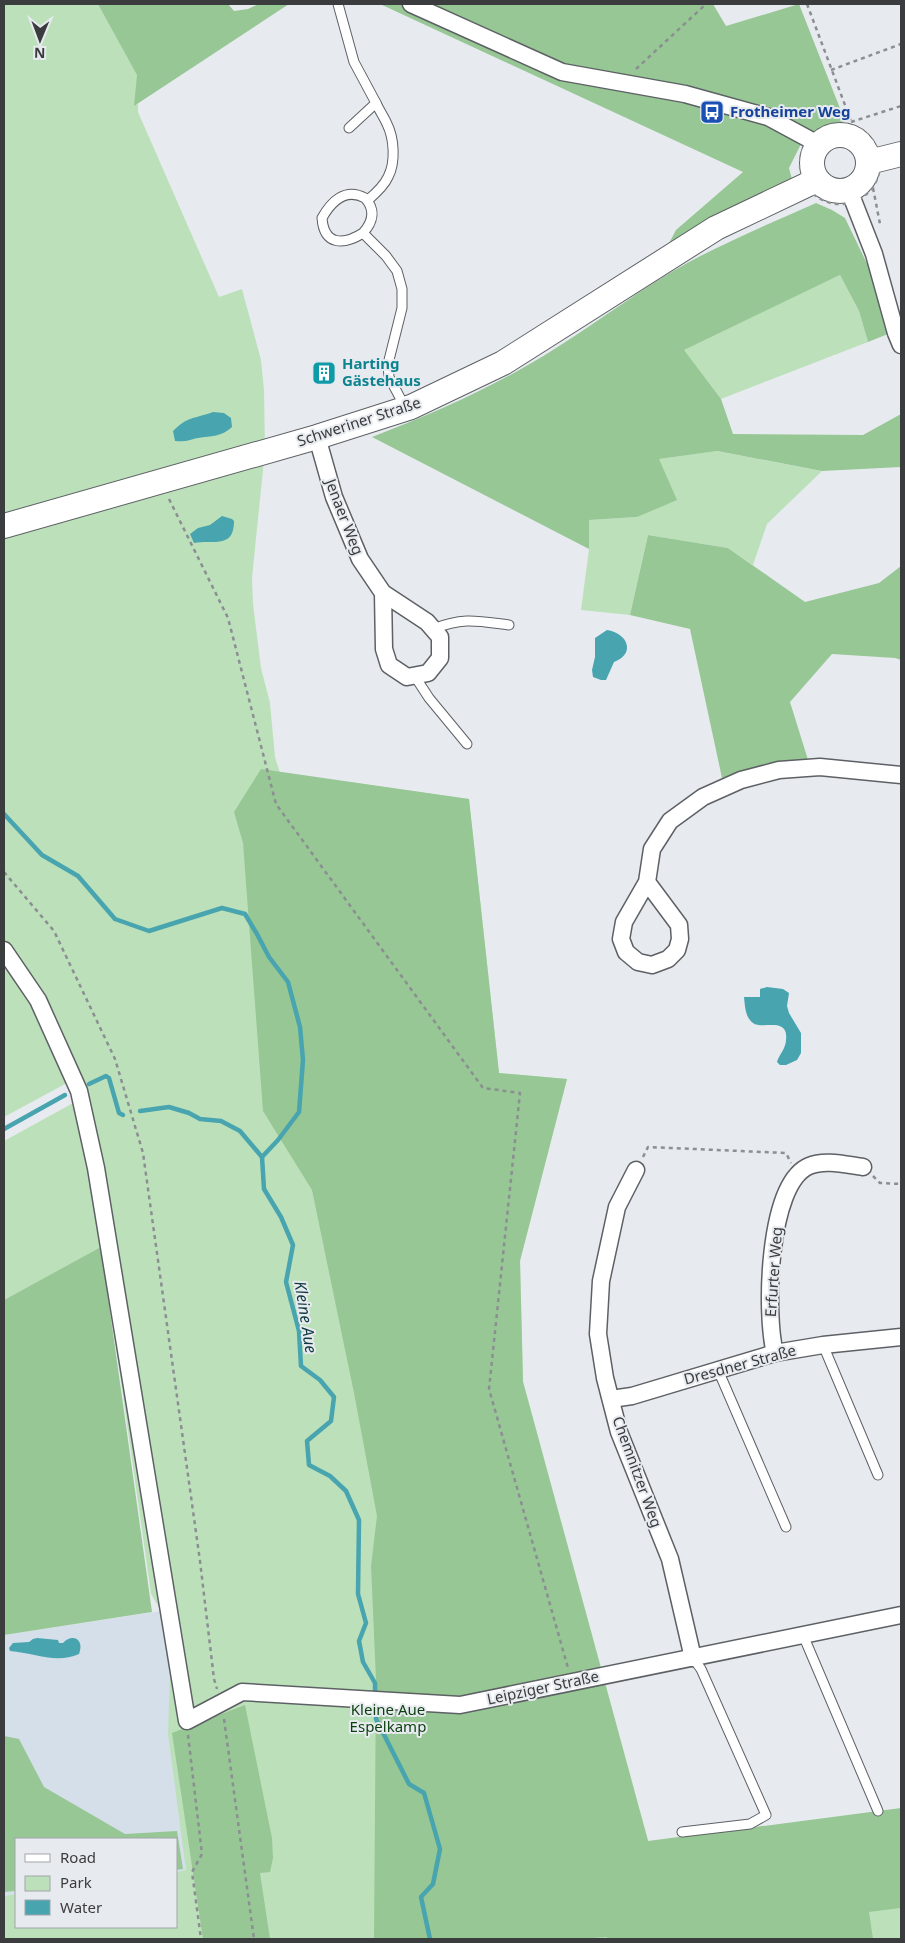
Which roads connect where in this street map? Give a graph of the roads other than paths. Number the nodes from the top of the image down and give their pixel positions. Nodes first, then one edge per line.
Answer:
1 (338, 4) edge
2 (411, 4) edge
3 (376, 103) junction
4 (349, 128) dead end
5 (814, 141) junction
6 (884, 159) edge
7 (812, 183) junction
8 (852, 196) junction
9 (368, 200) junction
10 (363, 233) junction
11 (901, 345) edge
12 (406, 409) junction
13 (317, 437) junction
14 (4, 526) edge
15 (383, 593) junction
16 (509, 625) dead end
17 (433, 629) junction
18 (414, 675) junction
19 (467, 744) dead end
20 (901, 775) edge
21 (647, 882) junction
22 (4, 950) edge
23 (863, 1167) road end
24 (636, 1170) road end
25 (901, 1337) edge
26 (823, 1345) junction
27 (776, 1353) junction
28 (718, 1370) junction
29 (611, 1400) junction
30 (878, 1475) dead end
31 (786, 1527) dead end
32 (901, 1615) edge
33 (803, 1635) junction
34 (693, 1658) junction
35 (878, 1810) dead end
36 (682, 1832) dead end

1 - 3 lane
2 - 5 street
3 - 4 lane
3 - 9 lane
5 - 6 street
5 - 7 street
6 - 8 street
7 - 8 street
7 - 12 street, Schweriner Straße
8 - 11 street
9 - 10 lane
9 - 10 lane
10 - 12 lane
12 - 13 street, Schweriner Straße
13 - 14 street, Schweriner Straße
13 - 15 street, Jenaer Weg
15 - 17 street, Jenaer Weg
15 - 18 street
16 - 17 lane
17 - 18 street
18 - 19 lane
20 - 21 street
21 - 21 street
22 - 34 street, Leipziger Straße
23 - 27 street, Erfurter Weg
24 - 29 street, Chemnitzer Weg
25 - 26 street, Dresdner Straße
26 - 27 street, Dresdner Straße
26 - 30 lane
27 - 28 street, Dresdner Straße
28 - 29 street, Dresdner Straße
28 - 31 lane
29 - 34 street, Chemnitzer Weg
32 - 33 street, Leipziger Straße
33 - 34 street, Leipziger Straße
33 - 35 lane
34 - 36 lane

